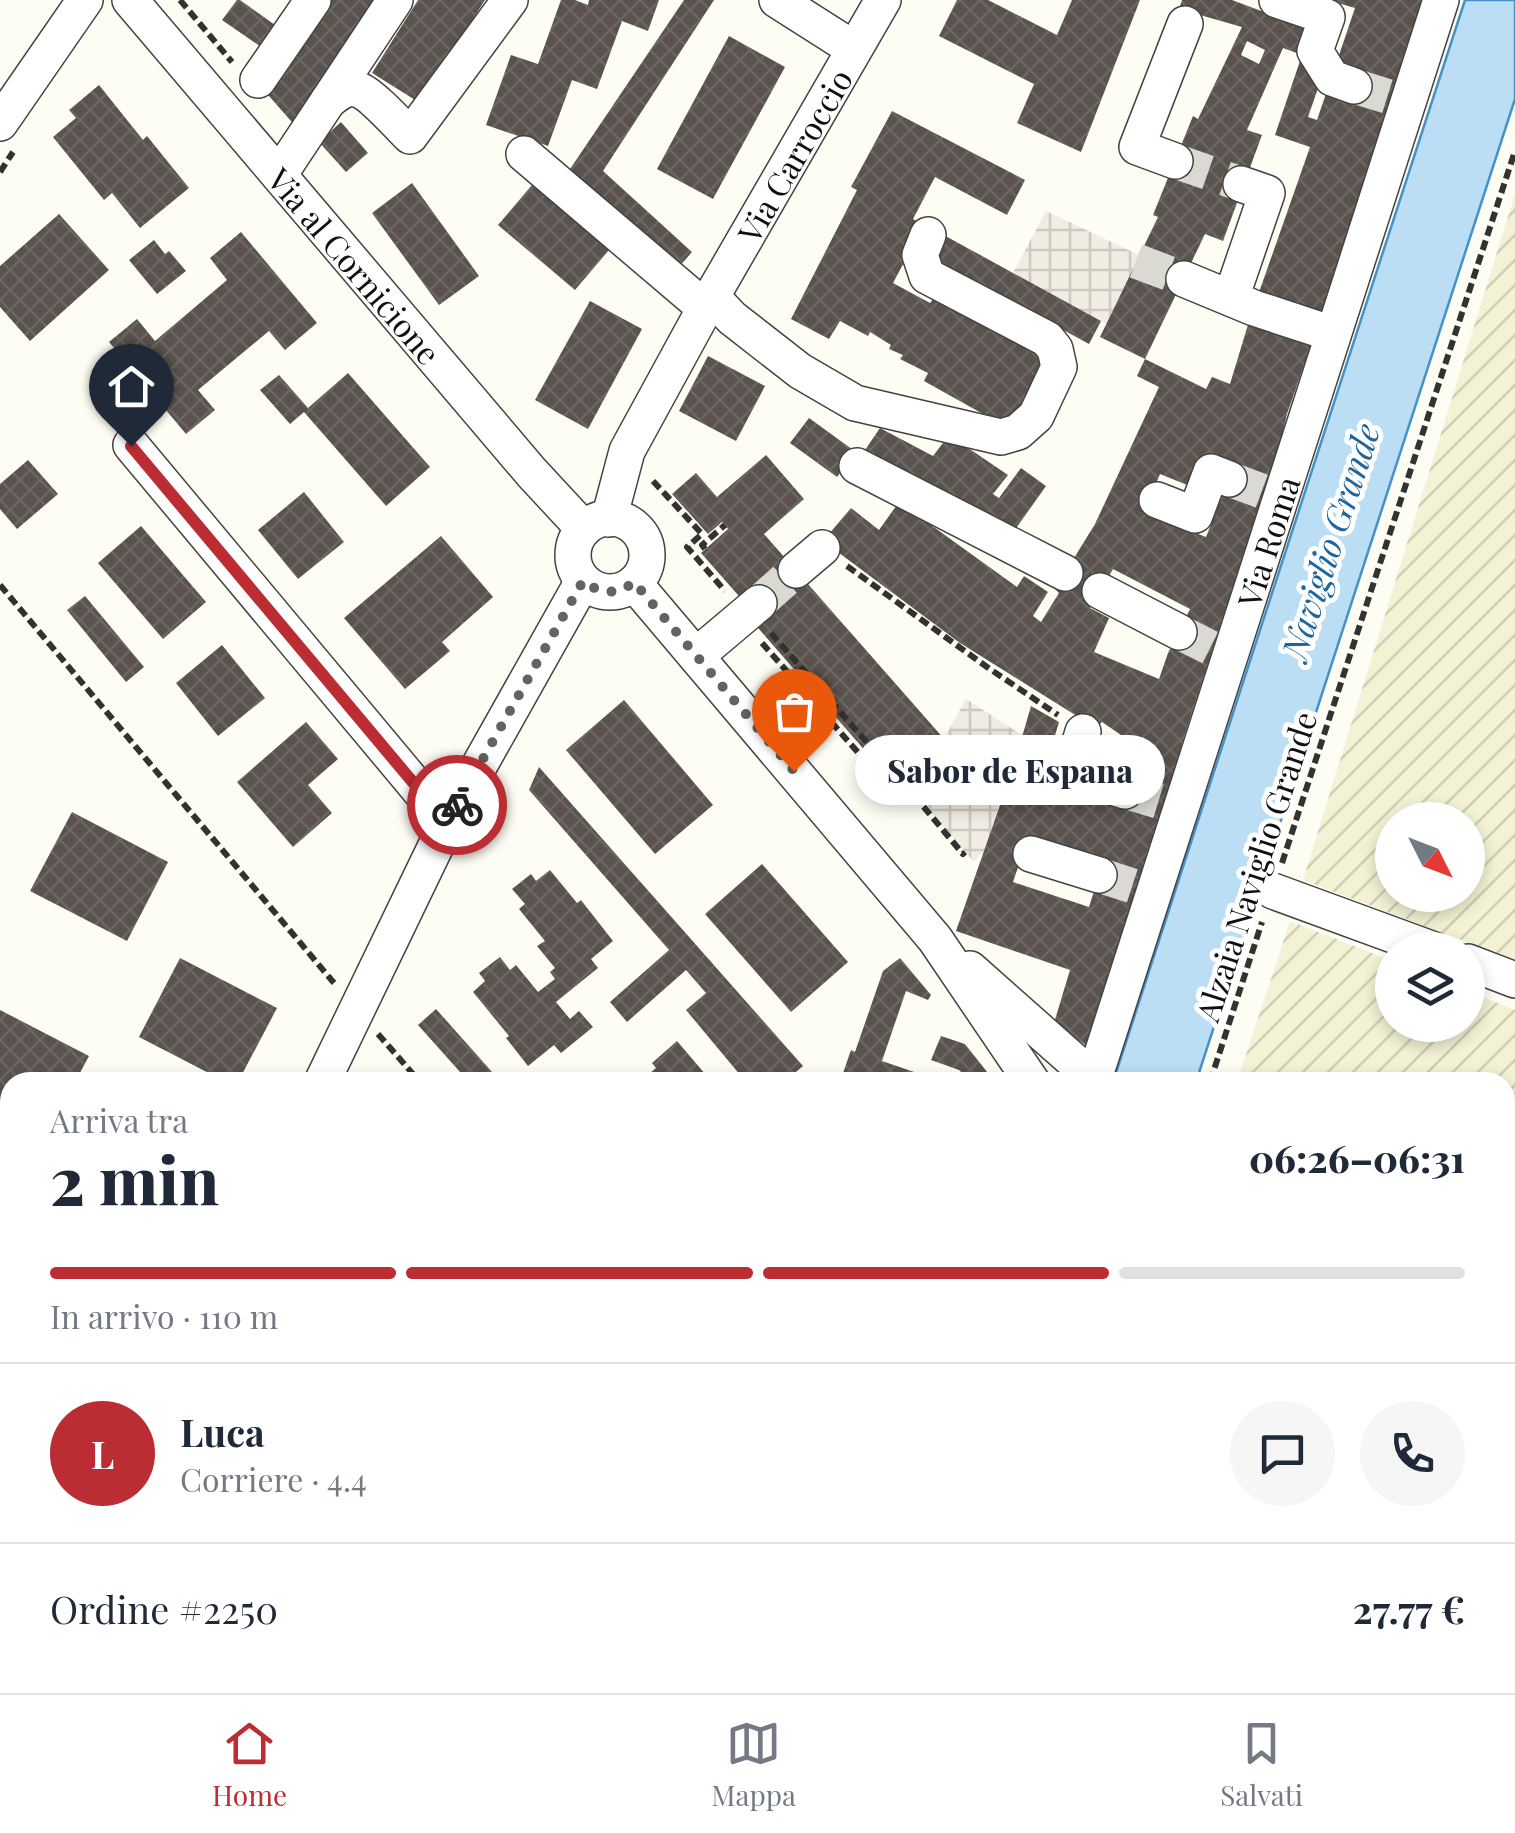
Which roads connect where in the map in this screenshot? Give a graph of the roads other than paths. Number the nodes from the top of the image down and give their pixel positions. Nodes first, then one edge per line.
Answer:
1 (85, 0) edge
2 (130, 0) edge
3 (313, 0) edge
4 (395, 0) edge
5 (510, 0) edge
6 (778, 0) edge
7 (883, 0) edge
8 (1277, 0) edge
9 (1441, 0) edge
10 (1185, 24) dead end
11 (854, 48) junction
12 (258, 80) dead end
13 (1354, 86) tunnel mouth
14 (328, 101) junction
15 (0, 123) edge
16 (524, 154) dead end
17 (1175, 161) tunnel mouth
18 (279, 175) junction
19 (1240, 184) tunnel mouth
20 (928, 235) dead end
21 (1184, 280) tunnel mouth
22 (1231, 298) junction
23 (708, 303) junction
24 (1333, 334) junction
25 (131, 446) dead end
26 (857, 466) dead end
27 (1228, 479) dead end
28 (1157, 500) dead end
29 (597, 524) junction
30 (1065, 573) dead end
31 (583, 581) junction
32 (634, 582) junction
33 (1100, 591) dead end
34 (757, 620) tunnel mouth
35 (1179, 632) tunnel mouth
36 (696, 656) junction
37 (1084, 732) road end
38 (1125, 791) tunnel mouth
39 (447, 823) junction
40 (1031, 854) dead end
41 (1099, 876) tunnel mouth
42 (1273, 891) road end
43 (1385, 932) edge
44 (936, 939) junction
45 (1485, 969) edge
46 (1515, 980) edge
47 (327, 1072) edge
48 (1025, 1072) edge
49 (1083, 1072) edge
50 (1096, 1072) edge

1 - 15 street
2 - 18 street, Via al Cornicione
3 - 12 street
4 - 14 street
5 - 14 street
6 - 11 street
7 - 11 street, Via Carroccio
8 - 13 street
9 - 24 street, Via Roma
10 - 17 street
11 - 23 street, Via Carroccio
14 - 18 street
16 - 23 street
18 - 29 street, Via al Cornicione
19 - 22 street
20 - 23 street
21 - 22 street
22 - 24 street
23 - 29 street, Via Carroccio
24 - 50 street, Via Roma
25 - 39 street
26 - 30 street
27 - 28 street
29 - 31 street
29 - 32 street
31 - 32 street
31 - 39 street
32 - 36 street
33 - 35 street
34 - 36 street
36 - 44 street
37 - 38 street
39 - 47 street
40 - 41 street
42 - 43 street
44 - 48 street
44 - 49 street
45 - 46 street

